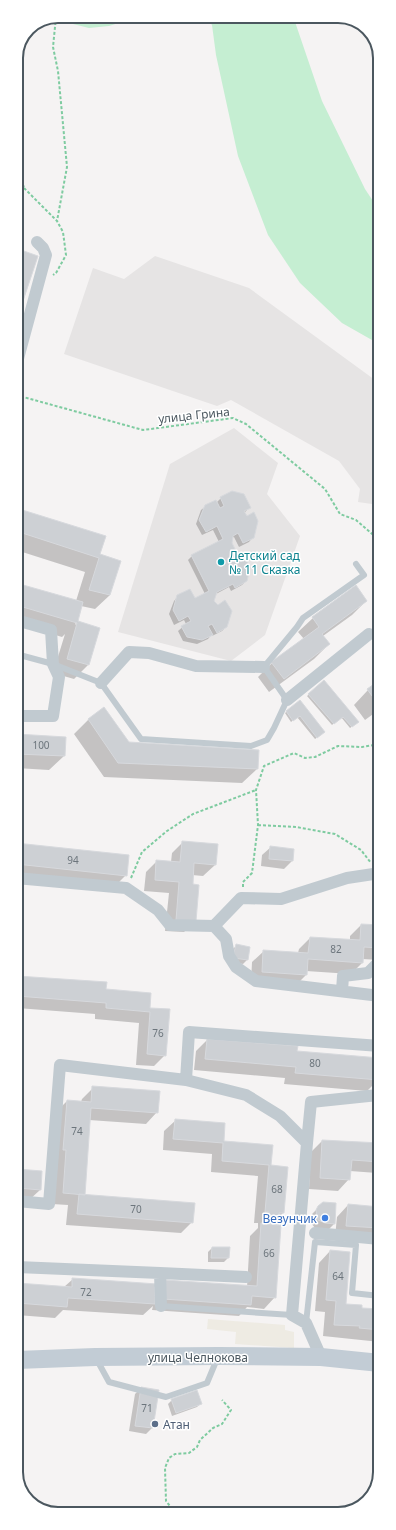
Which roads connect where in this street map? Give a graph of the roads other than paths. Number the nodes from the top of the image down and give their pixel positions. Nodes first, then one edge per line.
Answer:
1 (36, 242) dead end
2 (23, 338) edge
3 (356, 564) dead end
4 (23, 622) edge
5 (369, 634) dead end
6 (23, 656) edge
7 (53, 664) junction
8 (264, 667) junction
9 (101, 683) junction
10 (287, 700) junction
11 (23, 716) edge
12 (373, 871) edge
13 (23, 879) edge
14 (214, 926) junction
15 (373, 968) edge
16 (342, 991) junction
17 (373, 995) edge
18 (373, 1045) edge
19 (186, 1080) junction
20 (373, 1096) edge
21 (307, 1143) junction
22 (23, 1202) edge
23 (300, 1232) junction
24 (315, 1237) junction
25 (373, 1239) edge
26 (23, 1267) edge
27 (160, 1274) junction
28 (246, 1277) dead end
29 (373, 1295) edge
30 (161, 1306) joint
31 (292, 1315) junction
32 (306, 1323) junction
33 (218, 1356) junction
34 (95, 1357) junction
35 (321, 1357) junction
36 (23, 1360) edge
37 (373, 1362) edge

1 - 2 street
3 - 8 lane
4 - 7 street
5 - 10 street
6 - 7 lane
7 - 9 lane
7 - 11 street
8 - 9 street
8 - 10 lane
9 - 10 lane
12 - 14 street
13 - 14 street
14 - 16 street
15 - 16 street
16 - 17 street
18 - 19 street
19 - 21 street
19 - 22 street
20 - 21 street
21 - 23 street
23 - 24 lane
23 - 31 street
24 - 25 street
24 - 29 lane
24 - 32 lane
26 - 27 street
27 - 28 street
27 - 30 street
30 - 31 lane
31 - 32 street
32 - 35 street
33 - 34 main road, улица Челнокова
33 - 34 lane
33 - 35 main road, улица Челнокова
34 - 36 main road, улица Челнокова
35 - 37 main road, улица Челнокова

